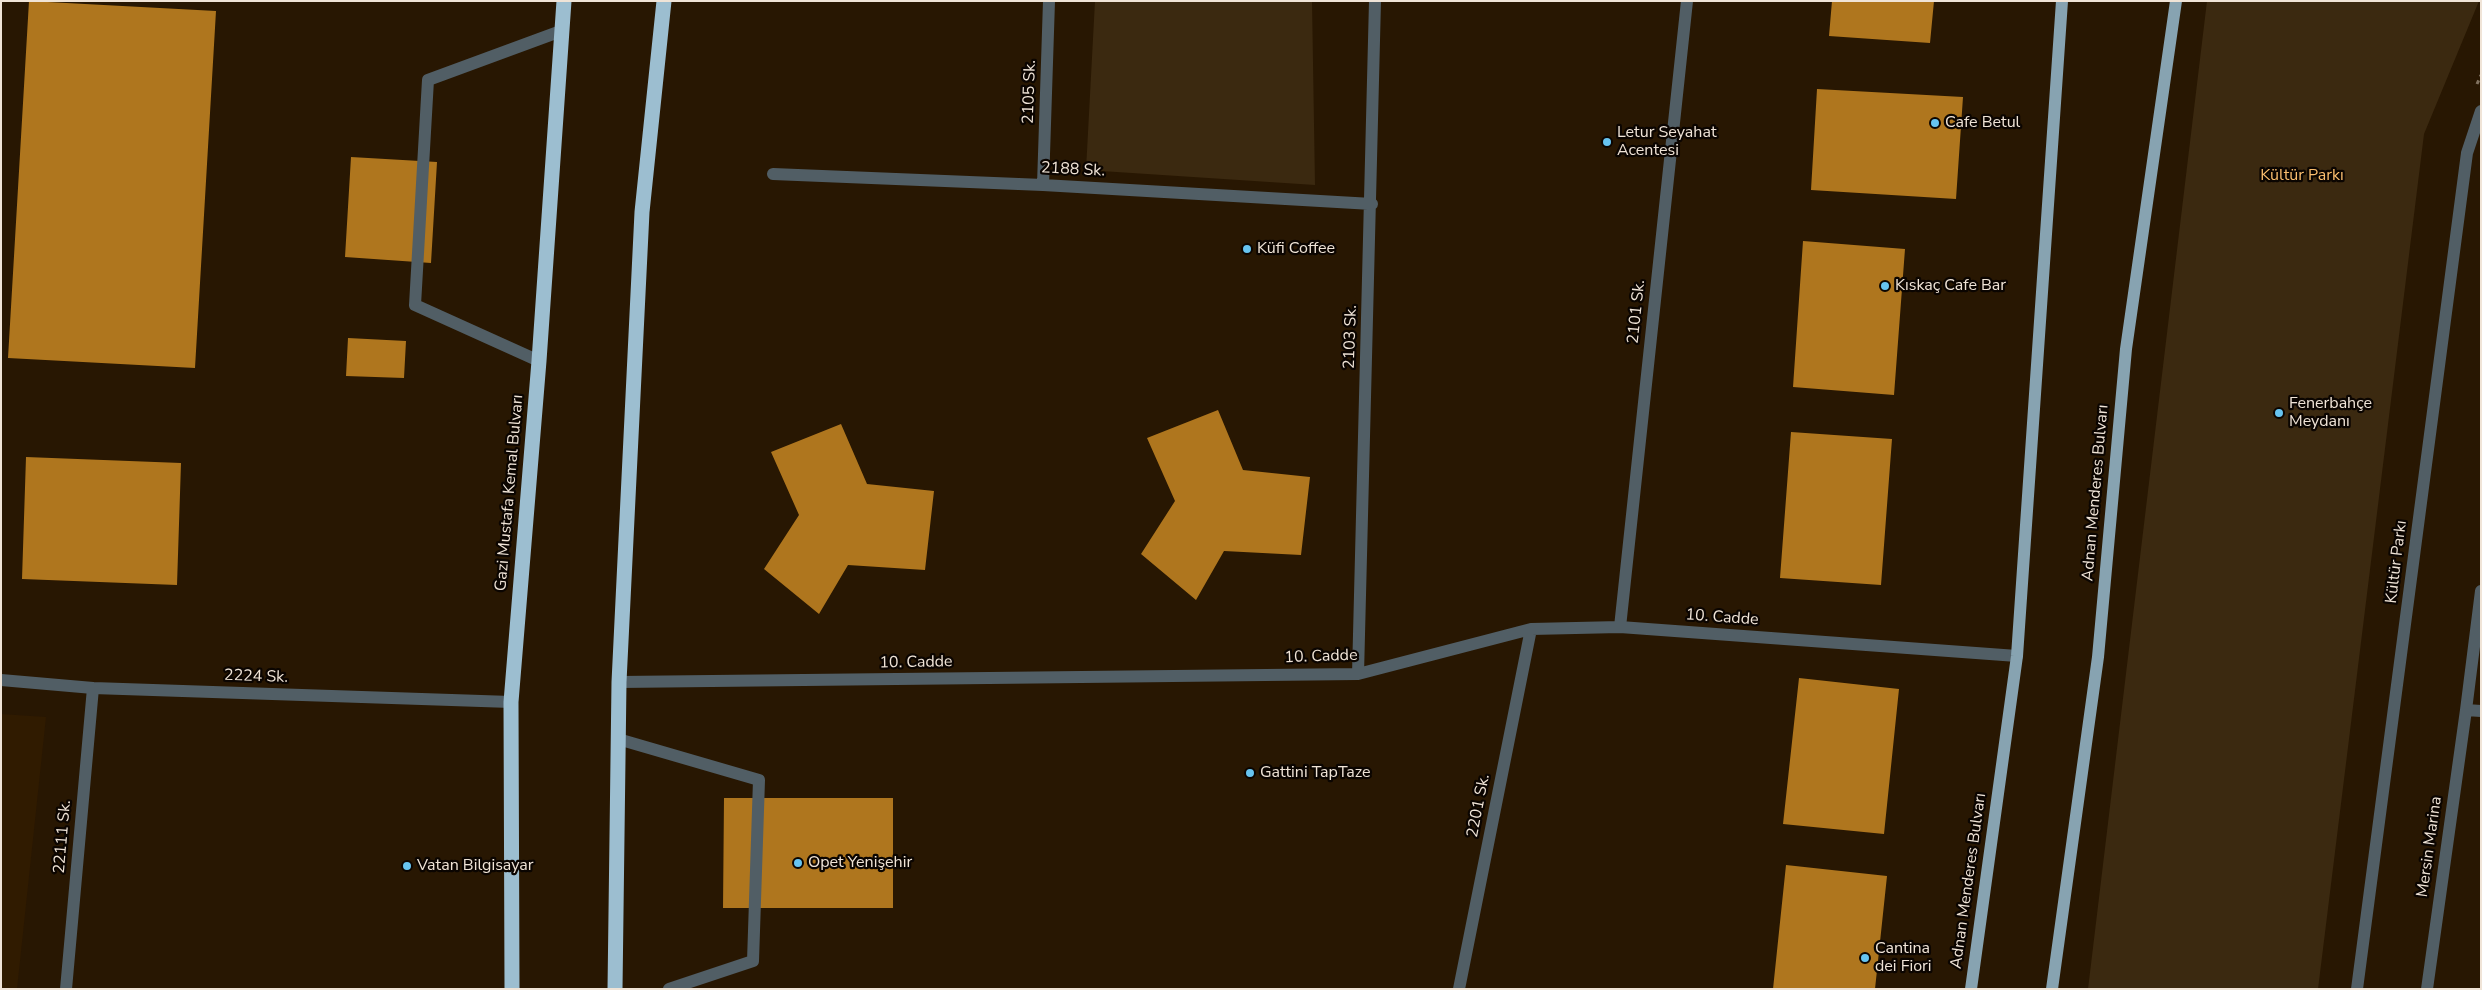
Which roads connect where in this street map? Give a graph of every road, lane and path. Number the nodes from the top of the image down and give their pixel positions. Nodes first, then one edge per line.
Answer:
1 (564, 1) edge
2 (664, 1) edge
3 (1049, 1) edge
4 (1375, 1) edge
5 (1687, 1) edge
6 (2062, 1) edge
7 (2176, 1) edge
8 (562, 31) junction
9 (2481, 111) edge
10 (773, 174) dead end
11 (1043, 185) junction
12 (1372, 204) junction
13 (539, 361) junction
14 (2481, 591) edge
15 (1620, 627) junction
16 (1531, 629) junction
17 (2478, 632) edge
18 (2018, 656) junction
19 (1358, 674) junction
20 (1, 680) edge
21 (619, 682) junction
22 (93, 688) junction
23 (510, 702) junction
24 (2466, 710) junction
25 (2481, 711) edge
26 (618, 738) junction
27 (66, 989) edge
28 (512, 989) edge
29 (614, 989) edge
30 (669, 989) edge
31 (1459, 989) edge
32 (1971, 989) edge
33 (2052, 989) edge
34 (2357, 989) edge
35 (2427, 989) edge

1 - 8 highway, Gazi Mustafa Kemal Bulvarı
2 - 21 highway
3 - 11 street, 2105 Sk.
4 - 12 street, 2103 Sk.
5 - 15 street, 2101 Sk.
6 - 18 main road, Adnan Menderes Bulvarı
7 - 33 main road, Adnan Menderes Bulvarı
8 - 13 highway, Gazi Mustafa Kemal Bulvarı
8 - 13 street
9 - 34 street, Kültür Parkı
10 - 11 street, 2188 Sk.
11 - 12 street, 2188 Sk.
12 - 19 street, 2103 Sk.
13 - 23 highway, Gazi Mustafa Kemal Bulvarı
14 - 17 street, Mersin Marina
15 - 16 street, 10. Cadde
15 - 18 street, 10. Cadde
16 - 19 street, 10. Cadde
16 - 31 street, 2201 Sk.
17 - 24 street, Mersin Marina
18 - 32 main road, Adnan Menderes Bulvarı
19 - 21 street, 10. Cadde
20 - 22 street, 2224 Sk.
21 - 26 highway
22 - 23 street, 2224 Sk.
22 - 27 street, 22111 Sk.
23 - 28 highway, Gazi Mustafa Kemal Bulvarı
24 - 25 street
24 - 35 street, Mersin Marina
26 - 29 highway
26 - 30 street

